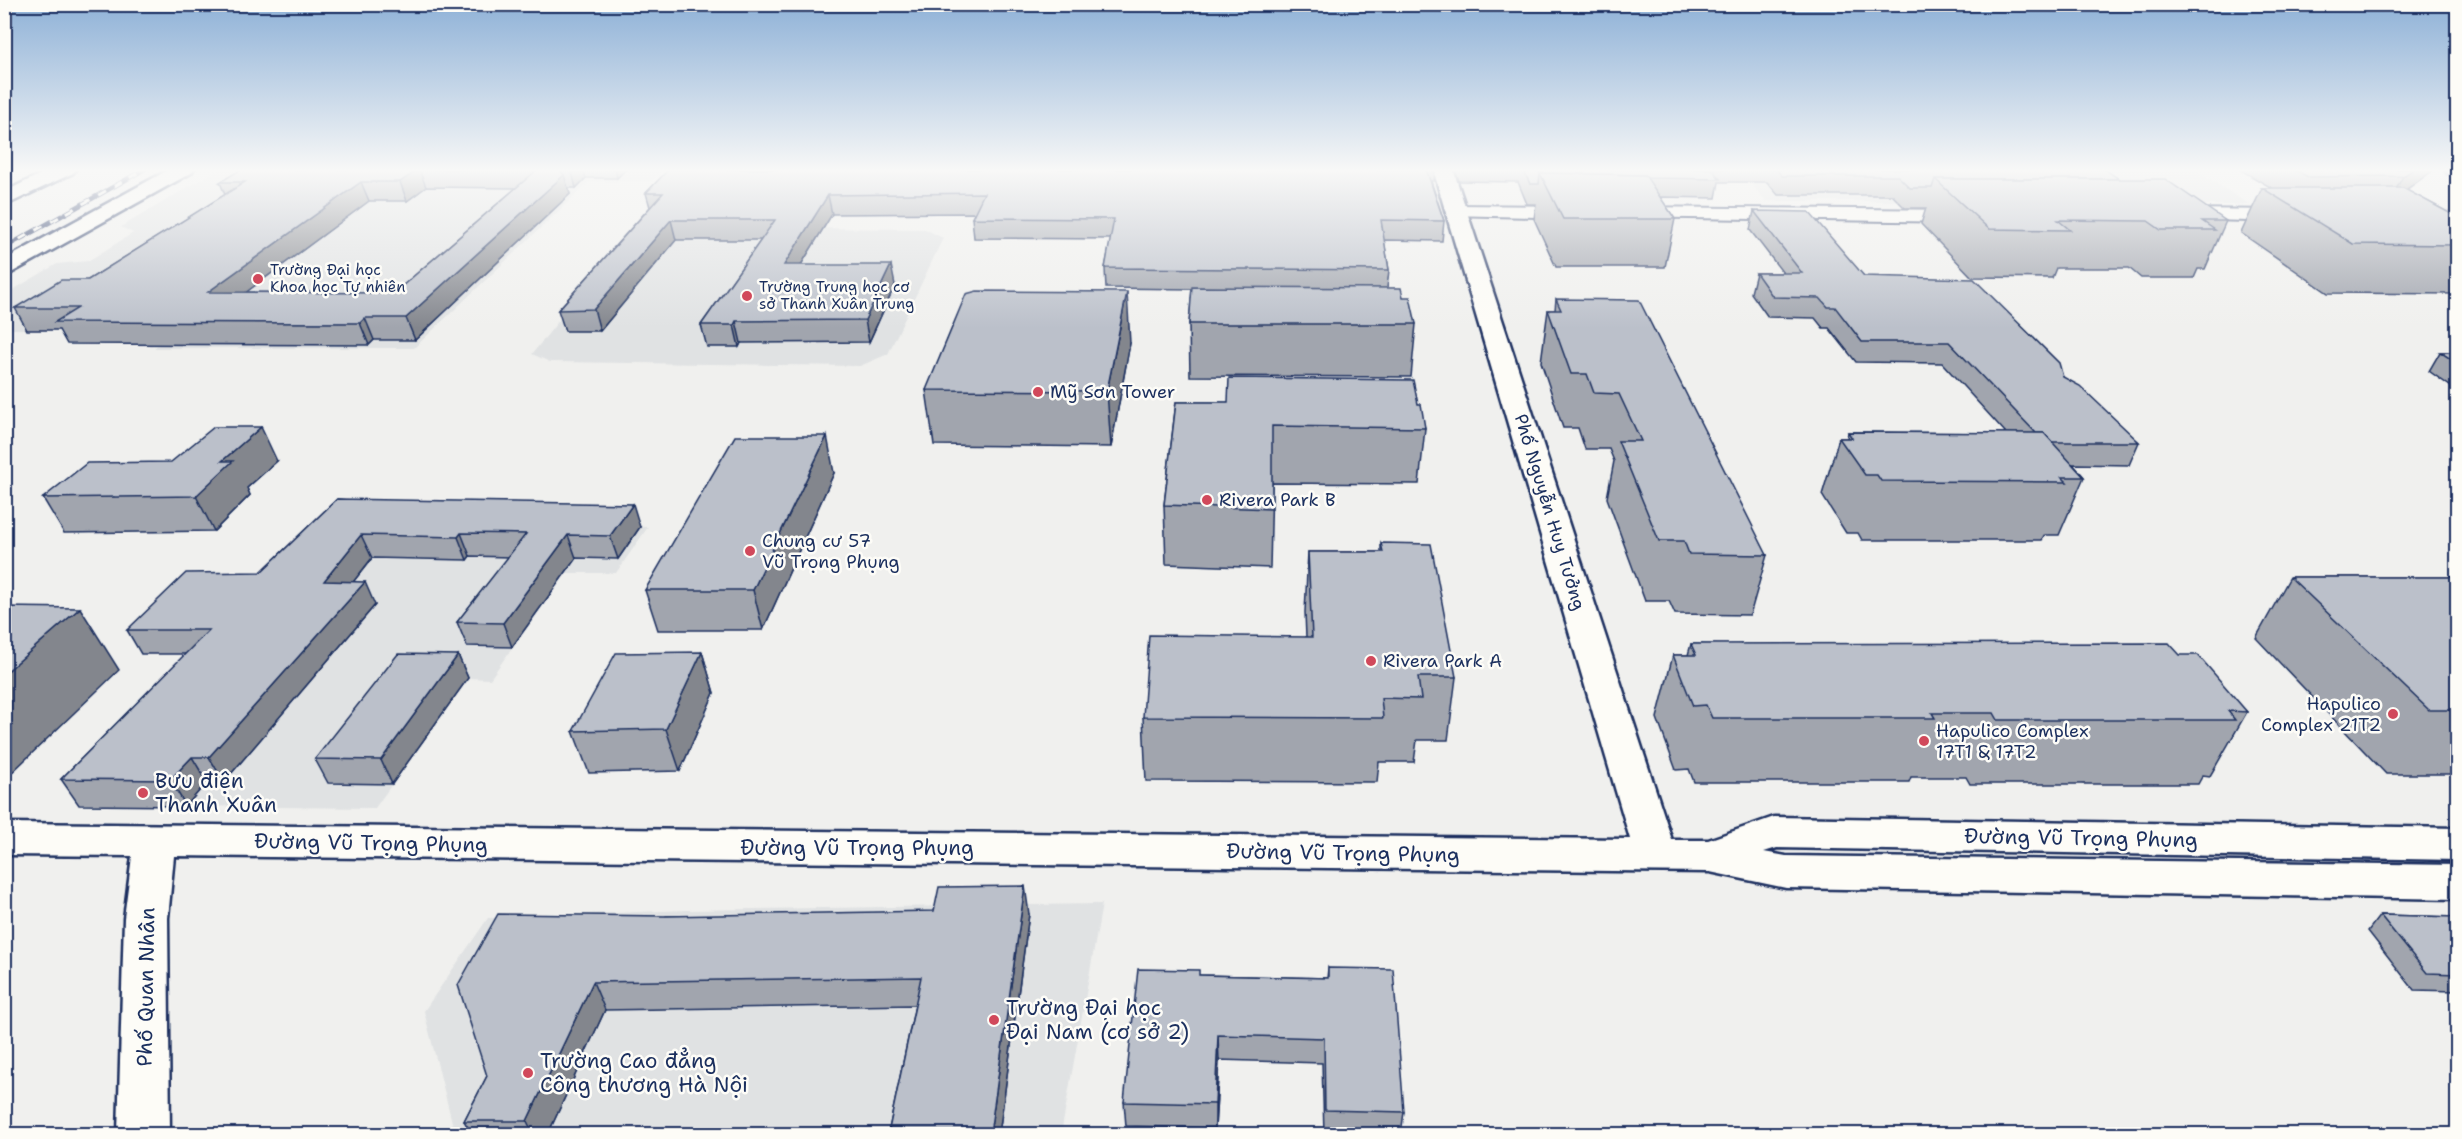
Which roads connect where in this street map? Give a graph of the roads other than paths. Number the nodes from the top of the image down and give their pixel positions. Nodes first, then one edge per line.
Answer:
1 (89, 222) edge
2 (1459, 222) edge
3 (4, 270) edge
4 (4, 839) edge
5 (154, 841) junction
6 (2457, 844) edge
7 (1656, 855) junction
8 (1710, 855) junction
9 (2457, 882) edge
10 (144, 1134) edge

1 - 3 street
2 - 7 street, Phố Nguyễn Huy Tưởng
4 - 5 street, Đường Vũ Trọng Phụng
5 - 7 street, Đường Vũ Trọng Phụng
5 - 10 street, Phố Quan Nhân
6 - 8 street, Đường Vũ Trọng Phụng
7 - 8 street, Đường Vũ Trọng Phụng
8 - 9 street, Đường Vũ Trọng Phụng

